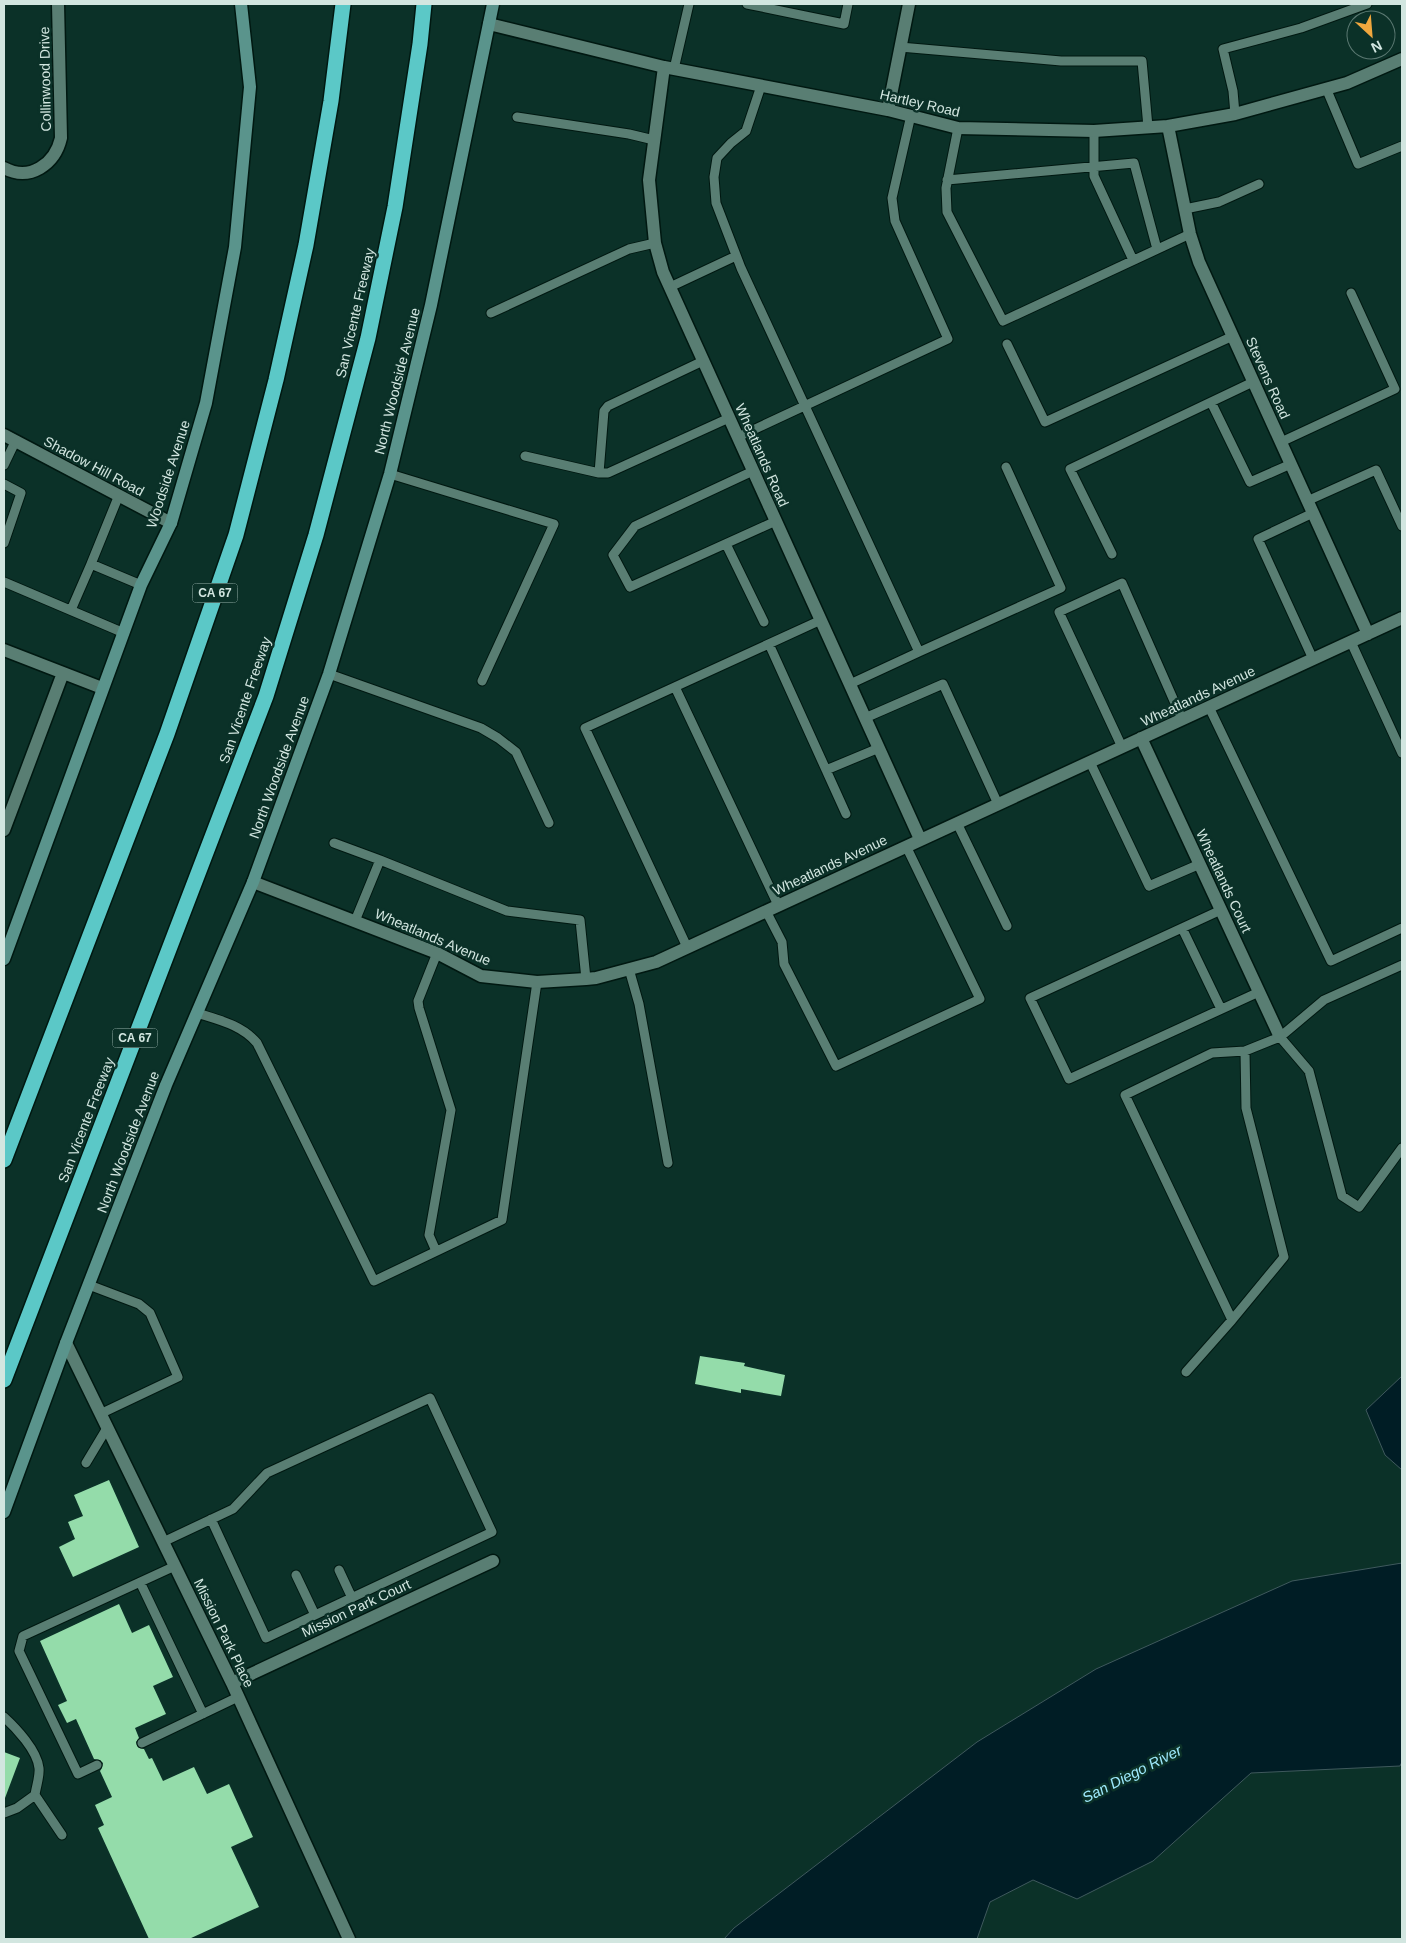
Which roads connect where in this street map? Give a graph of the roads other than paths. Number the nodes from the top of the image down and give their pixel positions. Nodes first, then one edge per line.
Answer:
1 (58, 4) edge
2 (241, 4) edge
3 (343, 4) edge
4 (424, 4) edge
5 (430, 4) edge
6 (493, 4) edge
7 (689, 4) edge
8 (747, 4) edge
9 (848, 4) edge
10 (909, 4) edge
11 (1367, 4) edge
12 (489, 24) junction
13 (420, 44) junction
14 (900, 47) junction
15 (1402, 59) edge
16 (669, 68) junction
17 (761, 86) junction
18 (1326, 88) junction
19 (888, 110) junction
20 (1235, 114) junction
21 (911, 115) junction
22 (517, 117) dead end
23 (1168, 126) junction
24 (1148, 127) junction
25 (958, 128) junction
26 (1094, 131) junction
27 (654, 140) junction
28 (1402, 146) edge
29 (1094, 166) junction
30 (4, 168) edge
31 (947, 180) junction
32 (1259, 184) dead end
33 (1185, 209) junction
34 (1190, 234) junction
35 (655, 243) junction
36 (1157, 249) junction
37 (736, 256) junction
38 (1134, 260) junction
39 (670, 287) junction
40 (1351, 293) dead end
41 (491, 313) dead end
42 (1233, 336) junction
43 (1007, 344) dead end
44 (703, 361) junction
45 (1253, 382) junction
46 (1211, 402) junction
47 (805, 406) junction
48 (729, 418) junction
49 (10, 438) edge
50 (738, 438) junction
51 (1281, 442) junction
52 (525, 456) dead end
53 (4, 464) edge
54 (1291, 464) junction
55 (1006, 467) dead end
56 (753, 471) junction
57 (599, 473) junction
58 (390, 474) junction
59 (4, 484) edge
60 (119, 495) junction
61 (1310, 507) junction
62 (776, 521) junction
63 (171, 523) junction
64 (1402, 526) edge
65 (4, 543) edge
66 (726, 544) junction
67 (1112, 554) dead end
68 (91, 564) junction
69 (4, 582) edge
70 (141, 585) junction
71 (71, 610) junction
72 (1402, 618) edge
73 (821, 620) junction
74 (764, 622) dead end
75 (124, 633) junction
76 (1368, 634) junction
77 (1351, 642) junction
78 (769, 644) junction
79 (4, 650) edge
80 (919, 652) junction
81 (1313, 659) junction
82 (63, 673) junction
83 (329, 674) junction
84 (482, 680) dead end
85 (850, 684) junction
86 (675, 687) junction
87 (102, 688) junction
88 (1209, 707) junction
89 (865, 718) junction
90 (1182, 719) junction
91 (1141, 738) junction
92 (1122, 747) junction
93 (879, 748) junction
94 (1402, 753) edge
95 (1090, 762) junction
96 (826, 770) junction
97 (998, 804) junction
98 (846, 814) dead end
99 (957, 822) junction
100 (549, 823) dead end
101 (4, 830) edge
102 (920, 840) junction
103 (334, 843) dead end
104 (906, 846) junction
105 (380, 860) junction
106 (1200, 864) junction
107 (252, 882) junction
108 (778, 905) junction
109 (1221, 910) junction
110 (766, 911) junction
111 (355, 920) junction
112 (1007, 926) dead end
113 (1182, 928) junction
114 (1402, 928) edge
115 (687, 947) junction
116 (437, 953) junction
117 (4, 960) edge
118 (1402, 965) edge
119 (629, 969) junction
120 (586, 979) junction
121 (537, 982) junction
122 (1259, 992) junction
123 (1221, 1010) junction
124 (197, 1013) junction
125 (1280, 1036) junction
126 (1245, 1052) junction
127 (1402, 1148) edge
128 (4, 1160) edge
129 (668, 1163) dead end
130 (436, 1251) junction
131 (89, 1285) junction
132 (1232, 1320) junction
133 (66, 1344) junction
134 (1186, 1372) dead end
135 (4, 1380) edge
136 (100, 1414) junction
137 (107, 1428) junction
138 (86, 1463) dead end
139 (4, 1512) edge
140 (211, 1519) junction
141 (163, 1542) junction
142 (493, 1561) dead end
143 (175, 1566) junction
144 (338, 1570) dead end
145 (296, 1575) dead end
146 (140, 1582) junction
147 (352, 1598) junction
148 (315, 1615) junction
149 (232, 1683) junction
150 (238, 1697) junction
151 (203, 1714) junction
152 (4, 1716) edge
153 (142, 1743) dead end
154 (97, 1765) dead end
155 (35, 1795) junction
156 (4, 1813) edge
157 (62, 1836) dead end
158 (349, 1939) edge

1 - 30 street, Collinwood Drive
2 - 63 street, Woodside Avenue
3 - 128 highway, CA 67
4 - 13 highway, San Vicente Freeway / CA 67
5 - 13 highway
6 - 12 street, North Woodside Avenue
7 - 16 lane
8 - 9 lane
10 - 14 street
11 - 20 lane
12 - 16 street, Hartley Road
12 - 58 street, North Woodside Avenue
13 - 135 highway, San Vicente Freeway / CA 67
14 - 19 street
14 - 24 lane
15 - 18 street, Hartley Road
16 - 17 street, Hartley Road
16 - 27 street, Wheatlands Road
17 - 19 street, Hartley Road
17 - 37 lane
18 - 20 street, Hartley Road
18 - 28 lane
19 - 21 street, Hartley Road
20 - 23 street, Hartley Road
21 - 25 street, Hartley Road
21 - 47 lane
22 - 27 lane
23 - 24 street, Hartley Road
23 - 33 street, Stevens Road
24 - 26 street, Hartley Road
25 - 26 street, Hartley Road
25 - 31 lane
26 - 29 lane
27 - 35 street, Wheatlands Road
29 - 31 lane
29 - 36 lane
29 - 38 lane
31 - 38 lane
32 - 33 lane
33 - 34 street, Stevens Road
34 - 36 lane
34 - 42 street, Stevens Road
35 - 39 street, Wheatlands Road
35 - 41 lane
36 - 38 lane
37 - 39 lane
37 - 47 lane
39 - 44 street, Wheatlands Road
40 - 51 lane
42 - 43 lane
42 - 45 street, Stevens Road
44 - 48 street, Wheatlands Road
44 - 57 lane
45 - 46 lane
45 - 51 street, Stevens Road
46 - 54 lane
46 - 67 lane
47 - 50 lane
47 - 80 lane
48 - 50 street, Wheatlands Road
48 - 57 lane
49 - 53 lane
49 - 60 street, Shadow Hill Road
50 - 56 street, Wheatlands Road
51 - 54 street, Stevens Road
52 - 57 lane
54 - 61 street, Stevens Road
55 - 80 lane
56 - 62 street, Wheatlands Road
56 - 66 lane
58 - 83 street, North Woodside Avenue
58 - 84 lane
59 - 65 lane
60 - 63 street, Shadow Hill Road
60 - 68 lane
61 - 64 lane
61 - 76 street, Stevens Road
61 - 81 lane
62 - 66 lane
62 - 73 street, Wheatlands Road
63 - 70 street, Woodside Avenue
66 - 74 lane
68 - 70 lane
68 - 71 lane
69 - 71 lane
70 - 75 street, Woodside Avenue
71 - 75 lane
72 - 76 street, Wheatlands Avenue
73 - 78 lane
73 - 85 street, Wheatlands Road
75 - 87 street, Woodside Avenue
76 - 77 street, Wheatlands Avenue
77 - 81 street, Wheatlands Avenue
77 - 94 lane
78 - 86 lane
78 - 96 lane
79 - 82 street
80 - 85 lane
81 - 88 street, Wheatlands Avenue
82 - 87 street
82 - 101 street
83 - 100 lane
83 - 107 street, North Woodside Avenue
85 - 89 street, Wheatlands Road
86 - 108 lane
86 - 115 lane
87 - 117 street, Woodside Avenue
88 - 90 street, Wheatlands Avenue
88 - 114 lane
89 - 93 street, Wheatlands Road
89 - 97 lane
90 - 91 street, Wheatlands Avenue
90 - 92 lane
91 - 92 street, Wheatlands Avenue
91 - 106 street, Wheatlands Court
92 - 95 street, Wheatlands Avenue
93 - 96 lane
93 - 102 street, Wheatlands Road
95 - 97 street, Wheatlands Avenue
95 - 106 lane
96 - 98 lane
97 - 99 street, Wheatlands Avenue
99 - 102 street, Wheatlands Avenue
99 - 112 lane
102 - 104 street, Wheatlands Avenue
103 - 105 lane
104 - 108 street, Wheatlands Avenue
104 - 110 lane
105 - 111 lane
105 - 120 lane
106 - 109 street, Wheatlands Court
107 - 111 street, Wheatlands Avenue
107 - 124 street, North Woodside Avenue
108 - 110 street, Wheatlands Avenue
109 - 113 lane
109 - 122 street, Wheatlands Court
110 - 115 street, Wheatlands Avenue
111 - 116 street, Wheatlands Avenue
113 - 123 lane
113 - 123 lane
115 - 119 street, Wheatlands Avenue
116 - 121 street, Wheatlands Avenue
116 - 130 lane
118 - 125 lane
119 - 120 street, Wheatlands Avenue
119 - 129 lane
120 - 121 street, Wheatlands Avenue
121 - 130 lane
122 - 123 lane
122 - 125 street, Wheatlands Court
124 - 130 lane
124 - 131 street, North Woodside Avenue
125 - 126 lane
125 - 127 lane
126 - 132 lane
126 - 132 lane
131 - 133 street, North Woodside Avenue
131 - 136 lane
132 - 134 lane
133 - 136 street, Mission Park Place
133 - 139 street, North Woodside Avenue
136 - 137 street, Mission Park Place
137 - 138 lane
137 - 141 street, Mission Park Place
140 - 141 lane
140 - 147 lane
140 - 148 lane
141 - 143 street, Mission Park Place
142 - 149 street, Mission Park Court
143 - 146 lane
143 - 149 street, Mission Park Place
144 - 147 lane
145 - 148 lane
146 - 151 lane
146 - 154 lane
147 - 148 lane
149 - 150 street, Mission Park Place
150 - 151 lane
150 - 158 street, Mission Park Place
151 - 153 lane
152 - 155 lane
155 - 156 lane
155 - 157 lane

